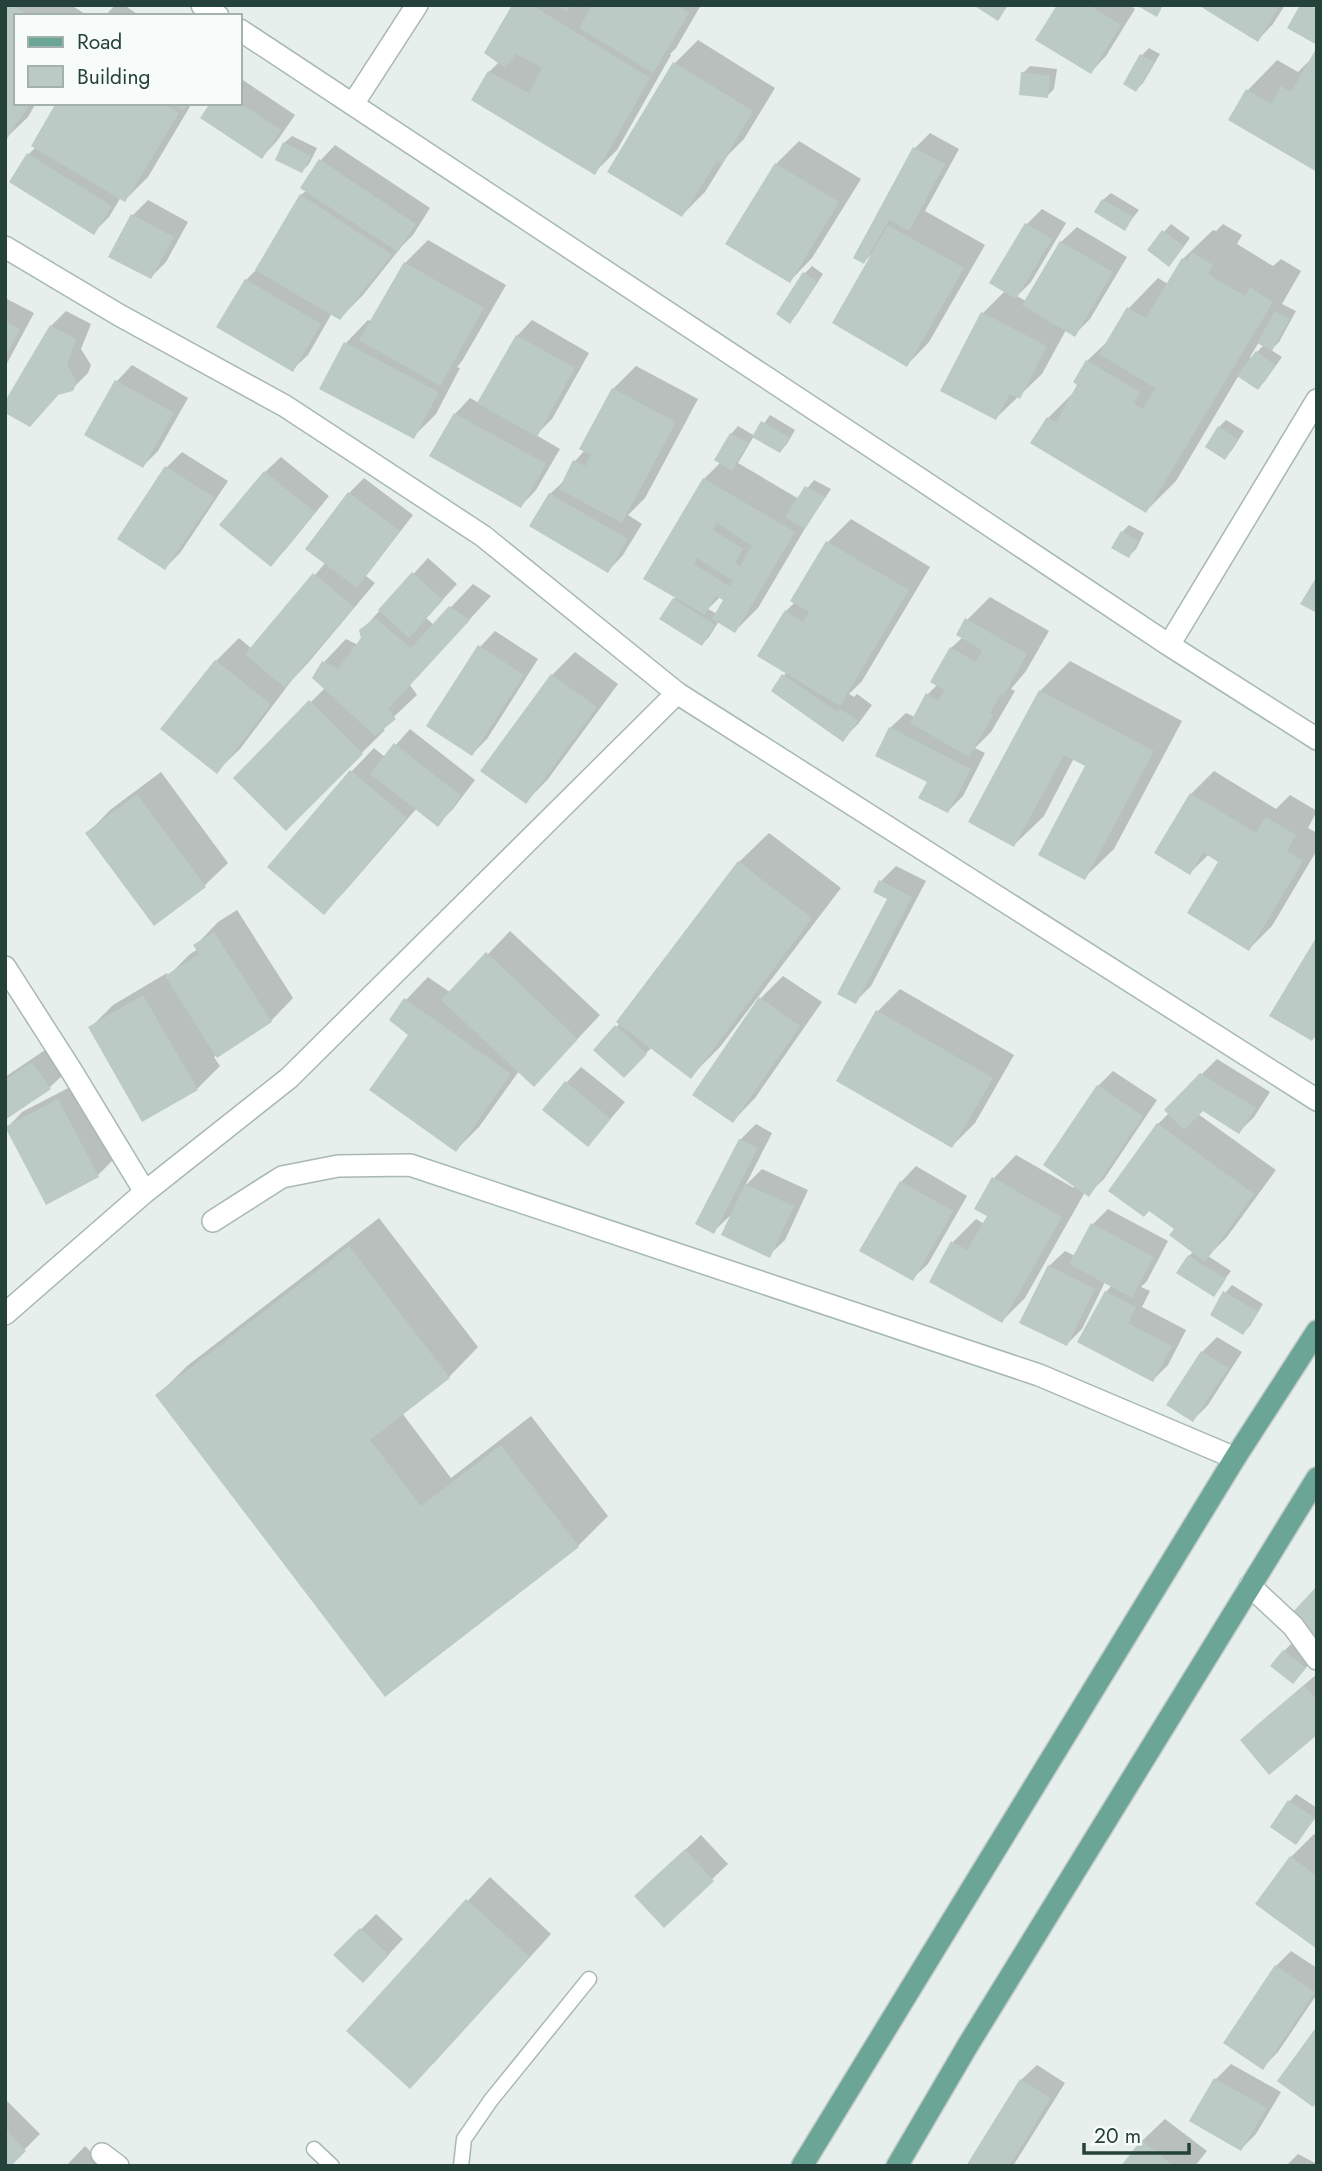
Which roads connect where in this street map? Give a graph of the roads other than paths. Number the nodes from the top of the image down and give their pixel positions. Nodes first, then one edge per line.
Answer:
1 (417, 5) edge
2 (242, 31) edge
3 (353, 104) junction
4 (5, 247) edge
5 (1317, 400) edge
6 (1169, 645) junction
7 (677, 693) junction
8 (1317, 739) edge
9 (5, 967) edge
10 (1317, 1100) edge
11 (145, 1192) junction
12 (213, 1221) dead end
13 (5, 1314) edge
14 (1317, 1331) edge
15 (1235, 1458) junction
16 (1317, 1478) edge
17 (1250, 1586) junction
18 (1317, 1660) edge
19 (589, 1979) dead end
20 (314, 2148) dead end
21 (332, 2166) edge
22 (461, 2166) edge
23 (802, 2166) edge
24 (897, 2166) edge

1 - 3 street
2 - 3 street
3 - 6 street
4 - 7 street
5 - 6 street
6 - 8 street
7 - 10 street
7 - 11 street
9 - 11 street
11 - 13 street
12 - 15 street
14 - 15 main road
15 - 23 main road
16 - 17 main road
17 - 18 street
17 - 24 main road
19 - 22 lane
20 - 21 lane

